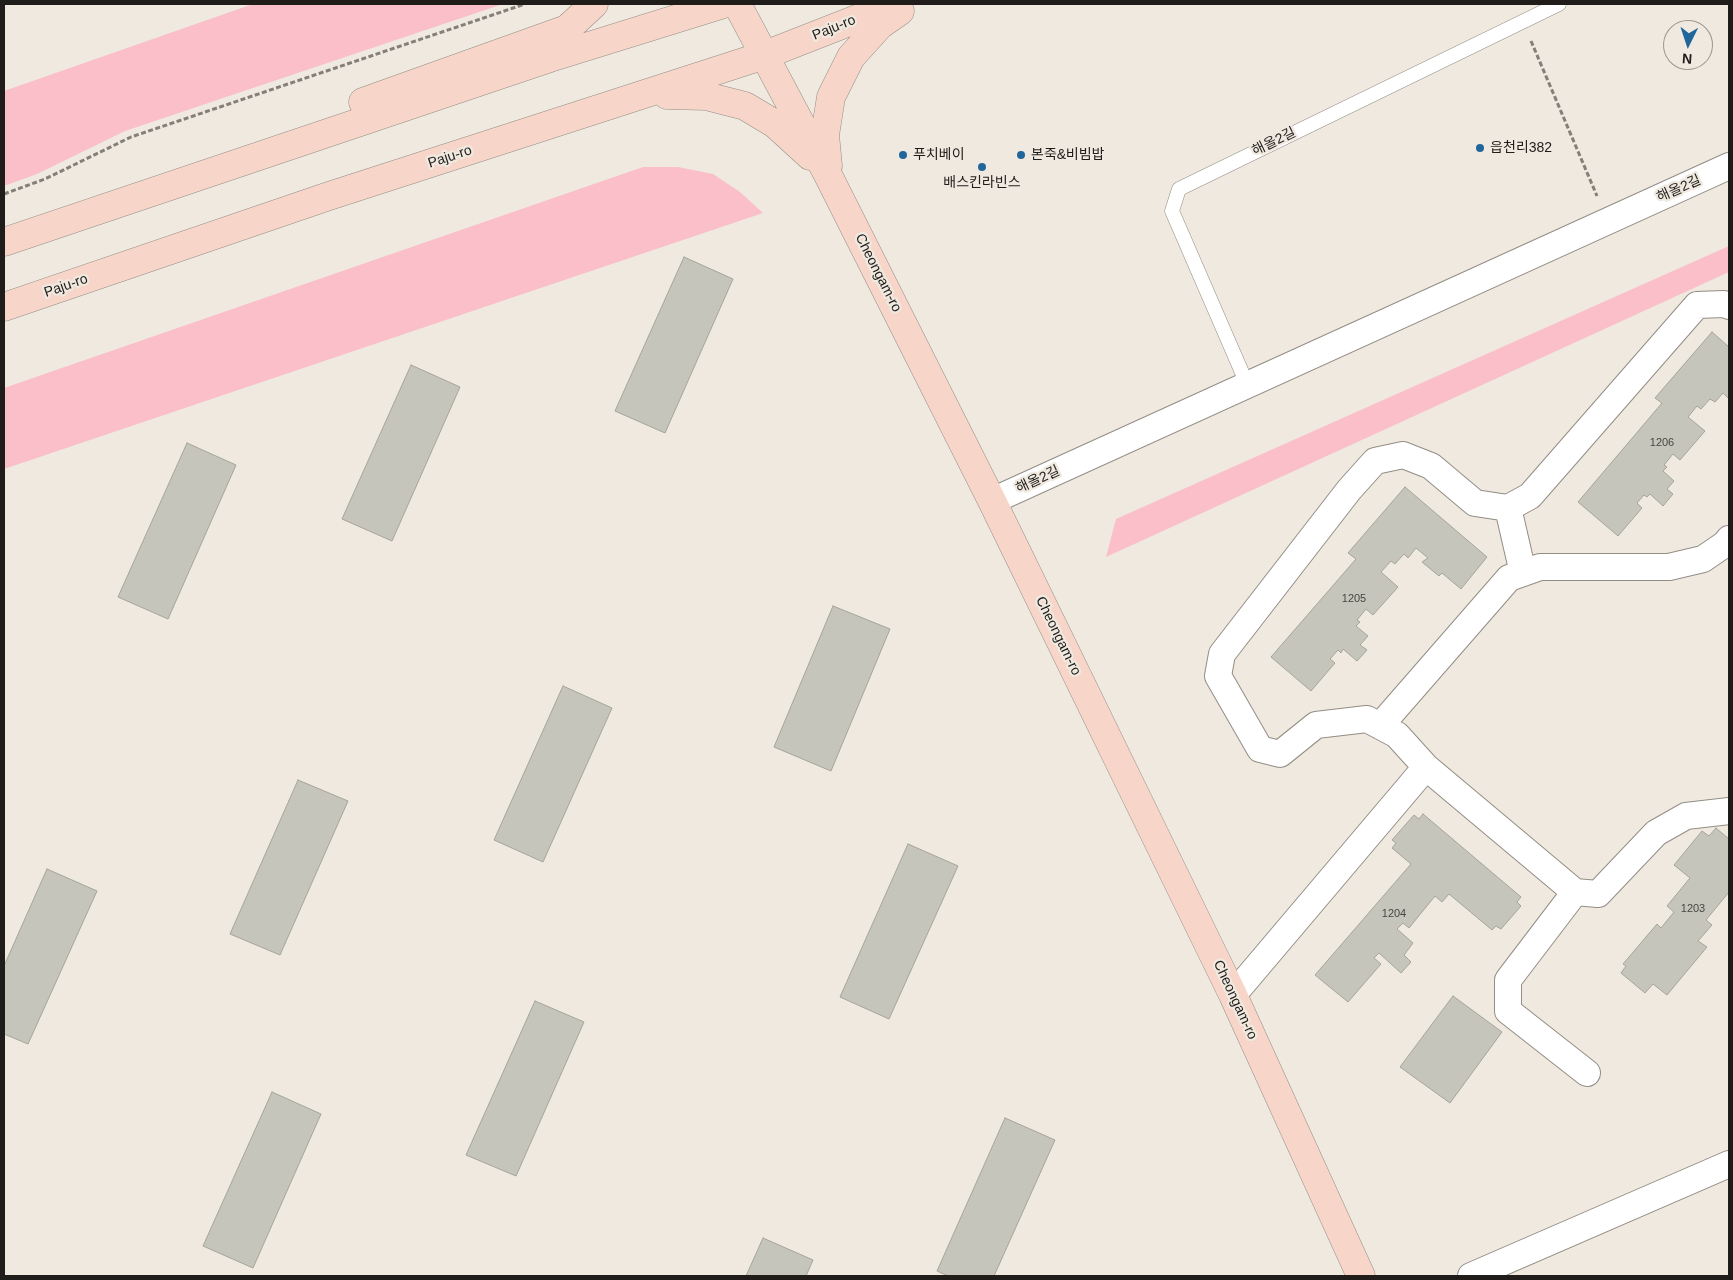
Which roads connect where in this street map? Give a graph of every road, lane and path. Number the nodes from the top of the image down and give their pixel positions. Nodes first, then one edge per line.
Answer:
1 (525, 4) edge
2 (594, 4) edge
3 (724, 4) edge
4 (737, 4) edge
5 (895, 4) edge
6 (910, 4) edge
7 (1559, 4) edge
8 (1522, 22) junction
9 (765, 55) junction
10 (617, 103) junction
11 (1729, 166) edge
12 (828, 175) junction
13 (4, 194) edge
14 (144, 195) junction
15 (1608, 221) junction
16 (4, 242) edge
17 (1729, 306) edge
18 (4, 307) edge
19 (1247, 384) junction
20 (992, 501) junction
21 (1508, 508) junction
22 (1729, 539) edge
23 (1523, 573) junction
24 (1380, 726) junction
25 (1426, 767) junction
26 (1729, 812) edge
27 (1575, 892) junction
28 (1233, 995) junction
29 (1587, 1073) dead end
30 (1729, 1164) edge
31 (1361, 1276) edge
32 (1470, 1276) edge

1 - 13 path
2 - 14 main road
3 - 14 main road
4 - 9 main road, Cheongam-ro
5 - 9 main road, Paju-ro
6 - 12 main road
7 - 8 lane, 해올2길
8 - 15 path
8 - 19 lane, 해올2길
9 - 10 main road, Paju-ro
9 - 12 main road, Cheongam-ro
10 - 12 main road
10 - 18 main road, Paju-ro
11 - 15 street, 해올2길
12 - 20 main road, Cheongam-ro
14 - 16 main road
15 - 19 street, 해올2길
17 - 21 street
19 - 20 street, 해올2길
20 - 28 main road, Cheongam-ro
21 - 23 street
21 - 24 street
22 - 23 street
23 - 24 street
24 - 25 street
25 - 27 street
25 - 28 street
26 - 27 street
27 - 29 street
28 - 31 main road, Cheongam-ro
30 - 32 street

